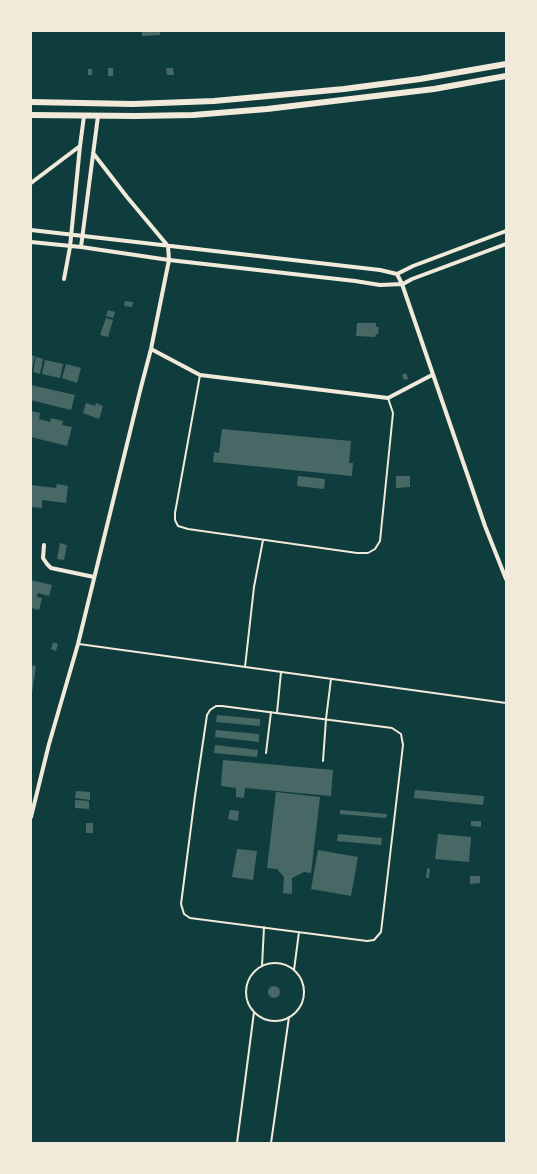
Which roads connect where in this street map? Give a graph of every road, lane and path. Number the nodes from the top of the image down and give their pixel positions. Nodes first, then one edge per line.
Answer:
1 (506, 64) edge
2 (506, 76) edge
3 (31, 102) edge
4 (31, 115) edge
5 (84, 116) junction
6 (98, 116) junction
7 (80, 146) junction
8 (93, 154) junction
9 (31, 183) edge
10 (31, 230) edge
11 (506, 231) edge
12 (71, 234) junction
13 (82, 236) junction
14 (31, 242) edge
15 (506, 244) edge
16 (168, 246) junction
17 (70, 247) junction
18 (81, 247) junction
19 (169, 260) junction
20 (396, 274) junction
21 (64, 279) dead end
22 (402, 284) junction
23 (151, 350) junction
24 (200, 375) junction
25 (432, 375) junction
26 (388, 398) junction
27 (263, 540) junction
28 (44, 545) dead end
29 (94, 577) junction
30 (506, 579) edge
31 (78, 644) junction
32 (245, 667) junction
33 (281, 672) junction
34 (331, 679) junction
35 (506, 703) edge
36 (270, 712) junction
37 (277, 713) junction
38 (326, 719) junction
39 (266, 754) dead end
40 (323, 761) dead end
41 (31, 817) edge
42 (264, 927) junction
43 (299, 932) junction
44 (262, 966) junction
45 (294, 970) junction
46 (254, 1012) junction
47 (289, 1017) junction
48 (237, 1143) edge
49 (271, 1143) edge

1 - 3 main road
2 - 6 main road
4 - 5 main road
5 - 6 main road
5 - 7 street
6 - 8 street
7 - 9 street
7 - 12 street
8 - 13 street
8 - 16 street
10 - 12 street
11 - 20 street
12 - 13 street
12 - 17 street
13 - 16 street
13 - 18 street
14 - 17 street
15 - 22 street
16 - 19 street
16 - 20 street
17 - 18 street
17 - 21 street
18 - 19 street
19 - 22 street
19 - 23 street
20 - 22 street
22 - 25 street
23 - 24 street
23 - 29 street
24 - 26 street
24 - 27 lane
25 - 26 street
25 - 30 street
26 - 27 lane
27 - 32 lane
28 - 29 street
29 - 31 street
31 - 32 lane
31 - 41 street
32 - 33 lane
33 - 34 lane
33 - 37 lane
34 - 35 lane
34 - 38 lane
36 - 37 lane
36 - 39 lane
36 - 42 lane
37 - 38 lane
38 - 40 lane
38 - 43 lane
42 - 43 lane
42 - 44 lane
43 - 45 lane
44 - 45 lane
44 - 46 lane
45 - 47 lane
46 - 47 lane
46 - 48 lane
47 - 49 lane

